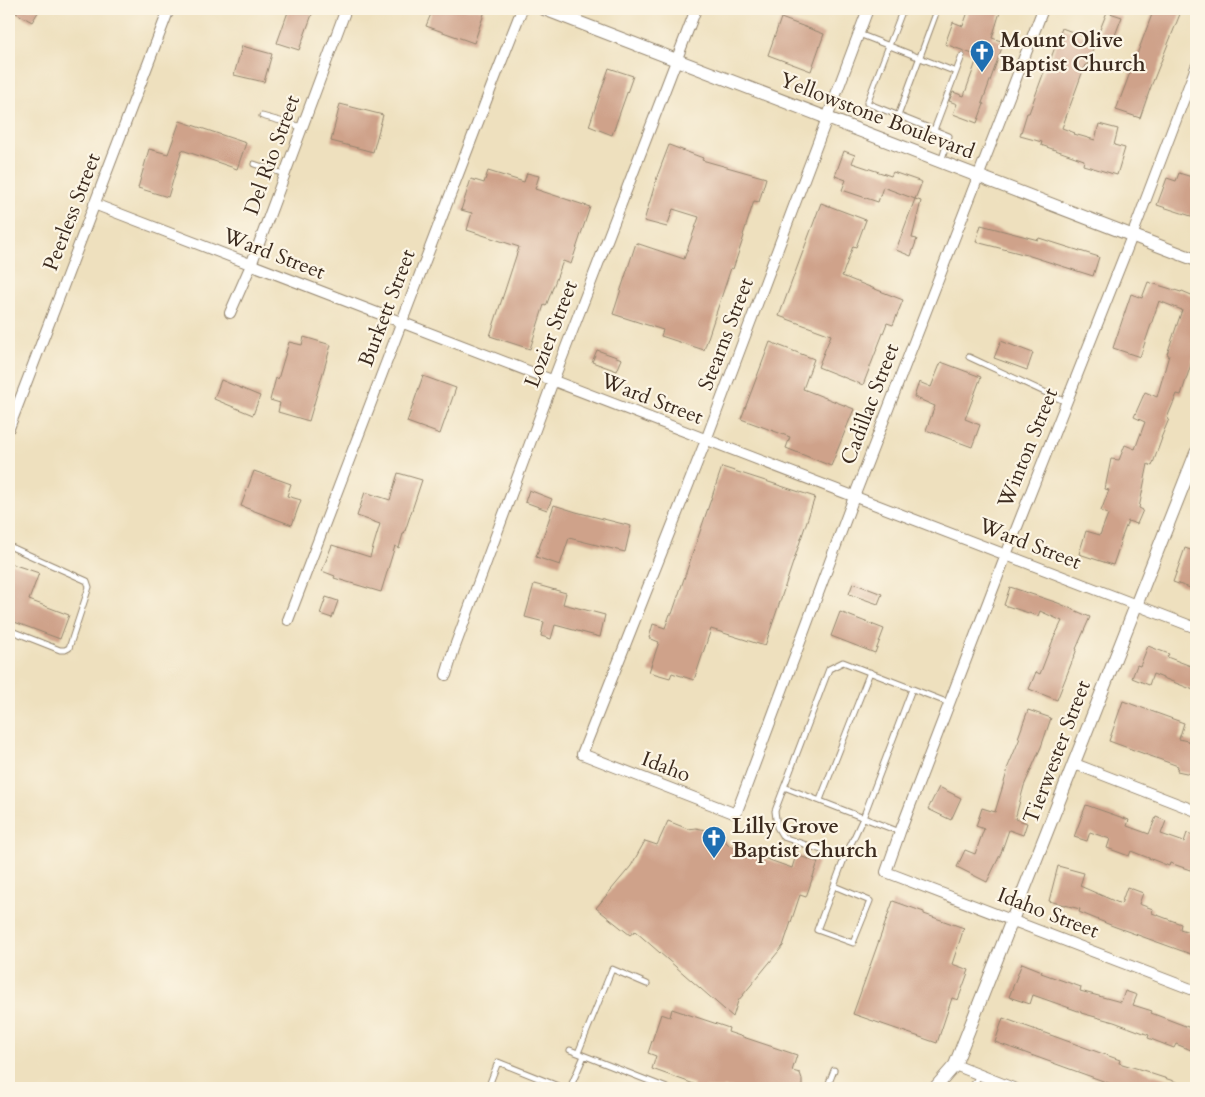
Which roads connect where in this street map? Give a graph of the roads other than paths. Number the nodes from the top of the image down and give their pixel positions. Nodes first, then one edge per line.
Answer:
1 (169, 9) edge
2 (346, 9) edge
3 (522, 9) edge
4 (544, 9) edge
5 (696, 9) edge
6 (868, 9) edge
7 (903, 9) edge
8 (1043, 9) edge
9 (935, 16) dead end
10 (859, 34) junction
11 (888, 46) junction
12 (962, 56) dead end
13 (919, 58) junction
14 (677, 60) junction
15 (1196, 68) edge
16 (956, 72) junction
17 (262, 116) dead end
18 (898, 116) junction
19 (828, 118) junction
20 (302, 128) junction
21 (934, 130) junction
22 (941, 162) junction
23 (254, 164) dead end
24 (285, 174) junction
25 (977, 176) junction
26 (94, 204) junction
27 (1132, 236) junction
28 (1196, 260) edge
29 (251, 265) junction
30 (230, 313) dead end
31 (401, 323) junction
32 (969, 357) dead end
33 (553, 381) junction
34 (1066, 402) junction
35 (9, 428) edge
36 (706, 440) junction
37 (1196, 453) edge
38 (854, 497) junction
39 (9, 546) edge
40 (1006, 555) junction
41 (1136, 605) junction
42 (288, 620) dead end
43 (1196, 628) edge
44 (9, 630) edge
45 (870, 672) junction
46 (446, 675) dead end
47 (912, 689) junction
48 (949, 703) junction
49 (582, 754) joint
50 (1075, 764) junction
51 (784, 787) junction
52 (820, 800) junction
53 (1196, 811) edge
54 (736, 814) joint
55 (862, 818) junction
56 (900, 832) junction
57 (844, 859) junction
58 (886, 872) joint
59 (834, 886) junction
60 (1013, 920) junction
61 (647, 984) dead end
62 (1196, 991) edge
63 (570, 1050) dead end
64 (581, 1054) junction
65 (955, 1065) junction
66 (834, 1070) dead end
67 (979, 1075) junction
68 (488, 1088) edge
69 (563, 1088) edge
70 (570, 1088) edge
71 (667, 1088) edge
72 (827, 1088) edge
73 (935, 1088) edge
74 (972, 1088) edge
75 (1013, 1088) edge

1 - 26 street, Peerless Street
2 - 20 street, Del Rio Street
3 - 31 street, Burkett Street
4 - 14 street, Yellowstone Boulevard
5 - 14 street, Lozier Street
6 - 10 street, Stearns Street
7 - 11 lane
8 - 25 street, Cadillac Street
9 - 13 lane
10 - 11 lane
10 - 19 street, Stearns Street
11 - 13 lane
11 - 18 lane
12 - 16 lane
13 - 16 lane
13 - 18 lane
14 - 19 street, Yellowstone Boulevard
14 - 33 street, Lozier Street
15 - 27 street, Winton Street
16 - 21 lane
17 - 20 lane
18 - 21 lane
19 - 22 street, Yellowstone Boulevard
19 - 36 street, Stearns Street
20 - 24 street, Del Rio Street
21 - 22 lane
22 - 25 street, Yellowstone Boulevard
23 - 24 lane
24 - 29 street, Del Rio Street
25 - 27 street, Yellowstone Boulevard
25 - 38 street, Cadillac Street
26 - 29 street, Ward Street
26 - 35 street, Peerless Street
27 - 28 street, Yellowstone Boulevard
27 - 34 street, Winton Street
29 - 30 street, Del Rio Street
29 - 31 street, Ward Street
31 - 33 street, Ward Street
31 - 42 street, Burkett Street
32 - 34 lane
33 - 36 street, Ward Street
33 - 46 street, Lozier Street
34 - 40 street, Winton Street
36 - 38 street, Ward Street
36 - 49 street, Stearns Street
37 - 41 street, Tierwester Street
38 - 40 street, Ward Street
38 - 54 street, Cadillac Street
39 - 44 lane
40 - 41 street, Ward Street
40 - 48 street, Winton Street
41 - 43 street, Ward Street
41 - 50 street, Tierwester Street
45 - 47 lane
45 - 51 lane
45 - 52 lane
47 - 48 lane
47 - 55 lane
48 - 56 street, Winton Street
49 - 54 street, Idaho
50 - 53 street
50 - 60 street, Tierwester Street
51 - 52 lane
51 - 57 lane
52 - 55 lane
55 - 56 lane
55 - 57 lane
56 - 58 street, Winton Street
57 - 59 lane
58 - 60 street, Idaho Street
59 - 59 lane
60 - 62 street, Idaho Street
60 - 65 street, Tierwester Street
61 - 64 lane
63 - 64 lane
64 - 70 lane
64 - 71 lane
65 - 67 street
65 - 73 street, Tierwester Street
66 - 72 lane
67 - 74 lane
67 - 75 street
68 - 69 lane

